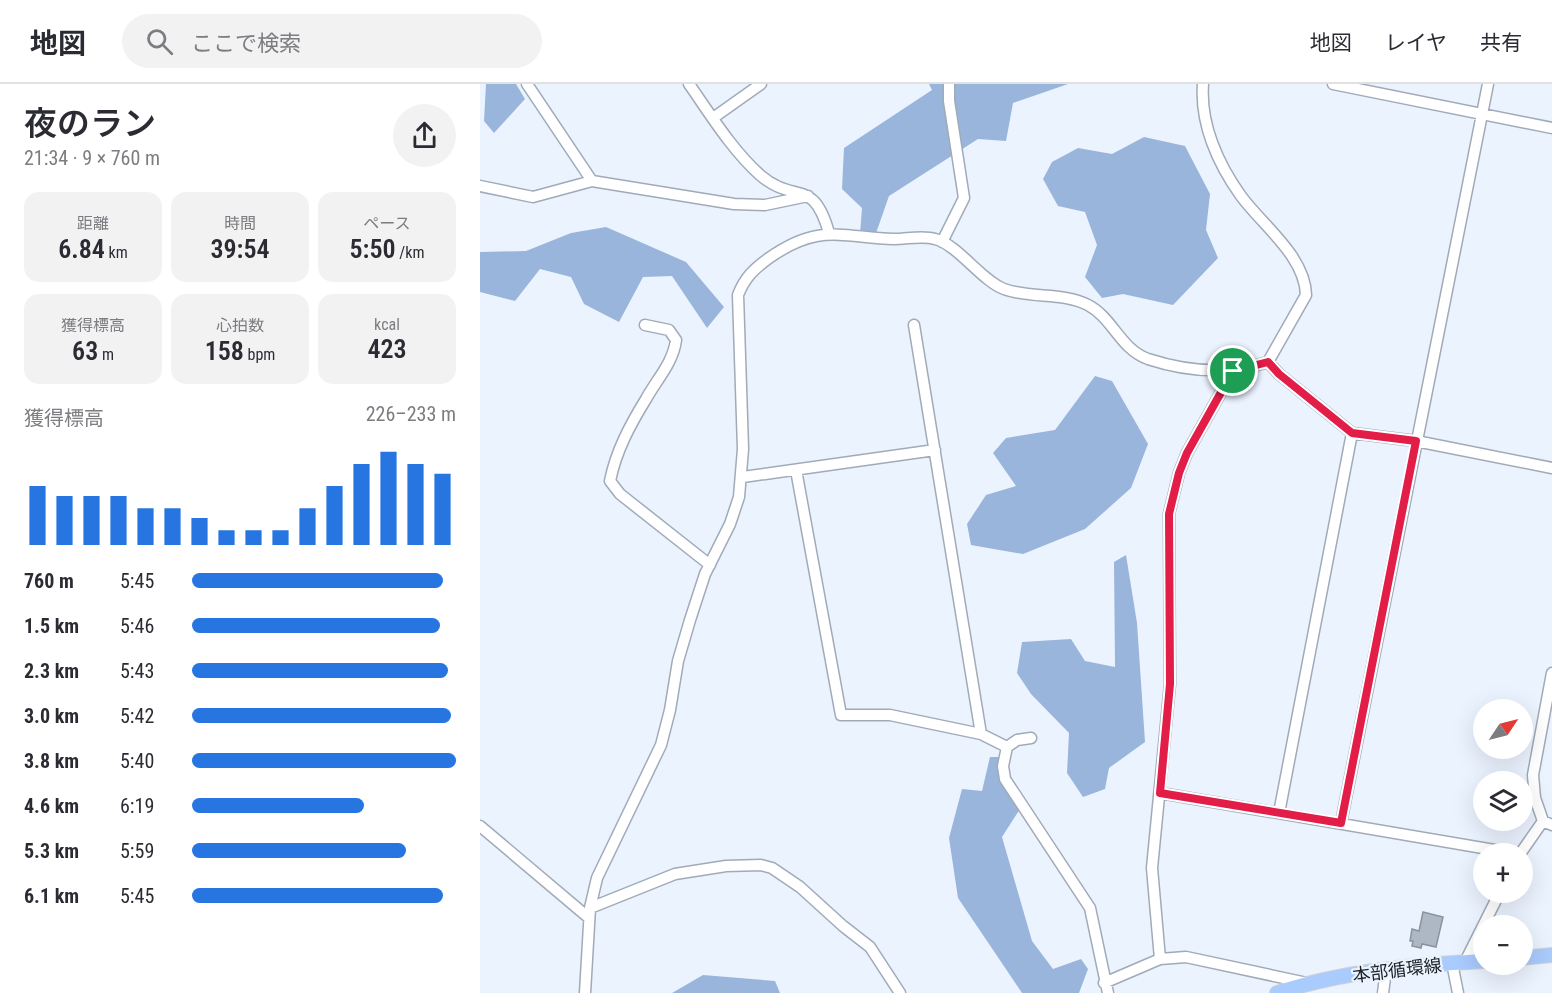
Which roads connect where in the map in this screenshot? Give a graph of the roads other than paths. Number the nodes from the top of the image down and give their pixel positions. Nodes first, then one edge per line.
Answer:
1 (527, 84) edge
2 (689, 84) edge
3 (761, 84) edge
4 (949, 84) edge
5 (1203, 84) edge
6 (1334, 84) edge
7 (1488, 84) edge
8 (1482, 114) junction
9 (713, 118) junction
10 (1552, 128) edge
11 (592, 181) junction
12 (480, 186) edge
13 (808, 196) junction
14 (828, 233) junction
15 (942, 242) junction
16 (645, 325) dead end
17 (914, 325) dead end
18 (1268, 362) junction
19 (1233, 371) junction
20 (1352, 433) junction
21 (1416, 441) junction
22 (935, 450) junction
23 (1552, 468) edge
24 (796, 470) junction
25 (743, 477) junction
26 (710, 565) junction
27 (1552, 673) edge
28 (981, 734) junction
29 (1032, 738) dead end
30 (1007, 747) junction
31 (1160, 793) junction
32 (1279, 813) junction
33 (1341, 823) junction
34 (1548, 823) edge
35 (480, 826) edge
36 (1529, 843) edge
37 (1473, 846) edge
38 (1494, 903) edge
39 (590, 913) junction
40 (1552, 955) edge
41 (1533, 957) edge
42 (1160, 959) junction
43 (1473, 961) edge
44 (1459, 962) junction
45 (1386, 970) junction
46 (1306, 983) junction
47 (1106, 988) edge
48 (585, 993) edge
49 (900, 993) edge
50 (1277, 993) edge
51 (1383, 993) edge
52 (1458, 993) edge

1 - 11 street
2 - 9 street
3 - 9 street
4 - 15 street
5 - 18 street
6 - 8 street
7 - 8 street
8 - 10 street
8 - 21 street
9 - 13 street
11 - 12 street
11 - 13 street
13 - 14 street
14 - 15 street
14 - 25 street
15 - 19 street
16 - 26 street
17 - 22 street
18 - 19 street
18 - 20 street
19 - 31 street
20 - 21 street
20 - 32 street
21 - 23 street
21 - 33 street
22 - 24 street
22 - 28 street
24 - 25 street
24 - 28 street
25 - 26 street
26 - 39 street
27 - 34 street
28 - 30 street
29 - 30 street
30 - 47 street
31 - 32 street
31 - 42 street
32 - 33 street
33 - 37 street
34 - 36 street
35 - 39 street
38 - 44 street
39 - 48 street
39 - 49 street
40 - 41 main road
42 - 46 street
42 - 47 street
43 - 44 main road, 本部循環線
44 - 45 main road, 本部循環線
44 - 52 street
45 - 46 main road, 本部循環線
45 - 51 street
46 - 50 main road, 本部循環線

